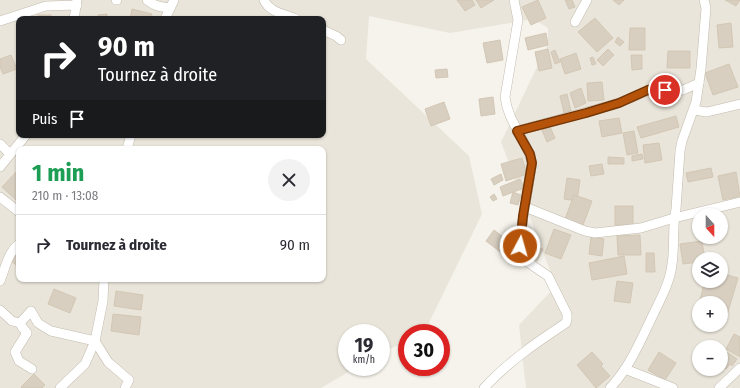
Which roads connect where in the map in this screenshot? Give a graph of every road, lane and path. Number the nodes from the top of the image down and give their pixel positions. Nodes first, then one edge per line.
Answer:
1 (147, 0) edge
2 (264, 0) edge
3 (514, 0) edge
4 (587, 0) edge
5 (704, 0) edge
6 (77, 2) edge
7 (172, 4) edge
8 (75, 16) edge
9 (166, 16) edge
10 (288, 16) edge
11 (0, 21) edge
12 (575, 22) dead end
13 (326, 31) edge
14 (341, 40) dead end
15 (699, 84) junction
16 (740, 104) edge
17 (694, 110) junction
18 (517, 131) junction
19 (23, 138) edge
20 (0, 144) edge
21 (17, 146) edge
22 (16, 147) edge
23 (10, 154) junction
24 (0, 167) edge
25 (0, 197) edge
26 (740, 202) edge
27 (525, 207) junction
28 (16, 210) edge
29 (674, 218) junction
30 (16, 246) edge
31 (0, 281) edge
32 (104, 282) edge
33 (0, 310) edge
34 (20, 323) junction
35 (95, 341) junction
36 (740, 368) edge
37 (32, 369) dead end
38 (625, 369) junction
39 (489, 386) edge
40 (60, 388) edge
41 (126, 388) edge
42 (610, 388) edge
43 (673, 388) edge
44 (720, 388) edge

1 - 7 street
2 - 10 street
3 - 18 street
4 - 12 street
5 - 15 street
6 - 8 street
6 - 11 street
7 - 9 street
13 - 14 street
15 - 17 street
15 - 18 street
16 - 17 street
17 - 29 street
18 - 27 street
19 - 21 street
20 - 23 street
22 - 23 street
23 - 24 street
25 - 28 street
26 - 29 street
27 - 29 street
27 - 39 street
29 - 38 street
30 - 31 street
32 - 35 street
33 - 34 street
34 - 35 street
34 - 37 street
35 - 40 street
35 - 41 street
36 - 44 street
38 - 42 street
38 - 43 street

